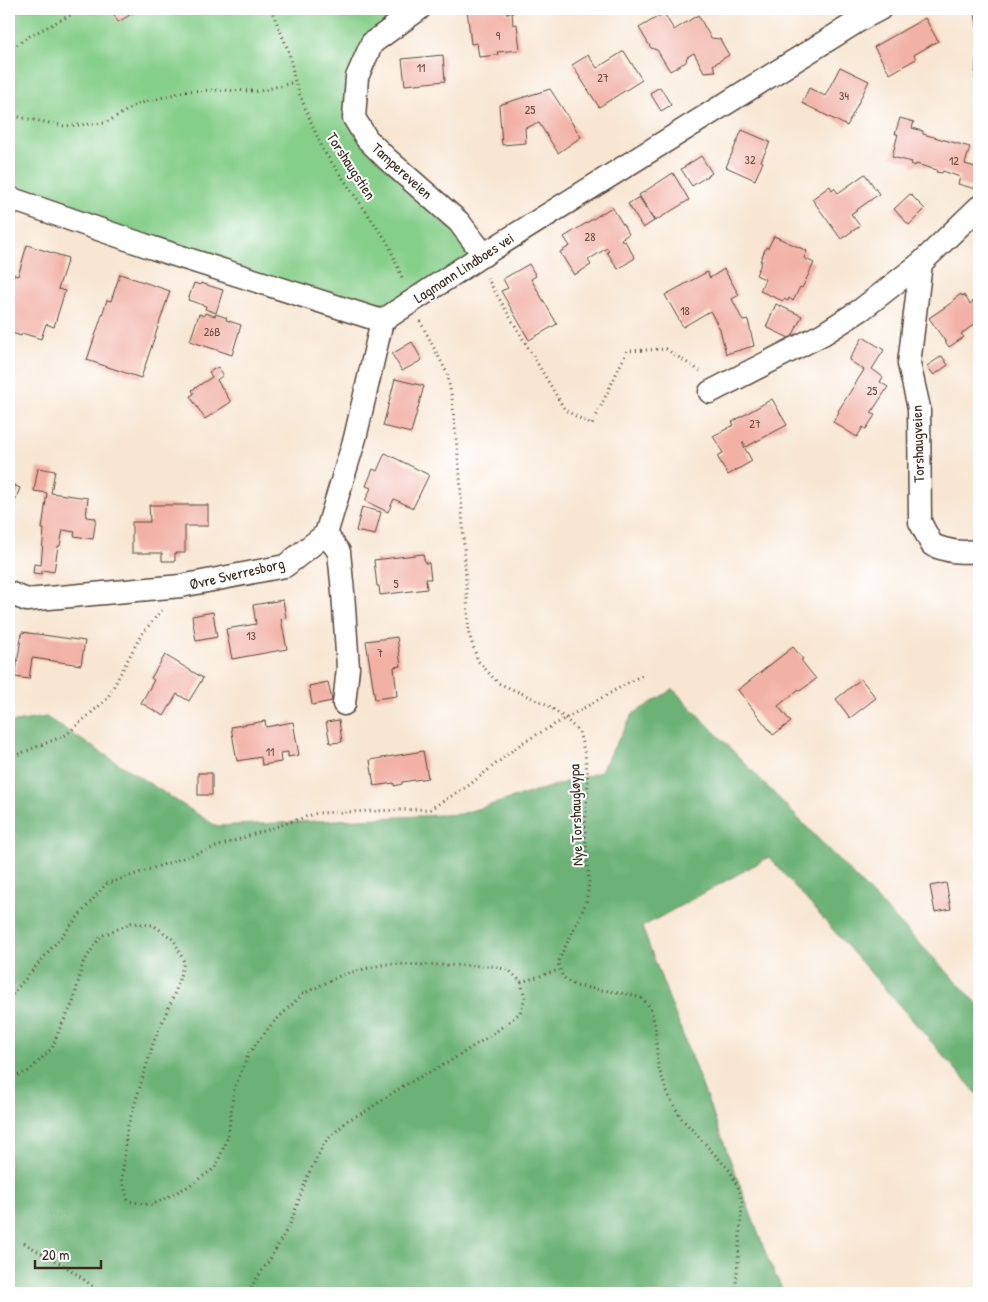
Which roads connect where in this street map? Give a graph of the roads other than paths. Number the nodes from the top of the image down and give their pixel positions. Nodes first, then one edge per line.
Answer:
1 (420, 9) edge
2 (880, 9) edge
3 (9, 198) edge
4 (979, 207) edge
5 (480, 258) junction
6 (921, 263) junction
7 (382, 321) junction
8 (710, 392) dead end
9 (326, 534) junction
10 (979, 551) edge
11 (9, 594) edge
12 (344, 704) dead end

1 - 5 street, Tampereveien
2 - 5 street, Lagmann Lindboes vei
3 - 7 street
4 - 6 street
5 - 7 street, Lagmann Lindboes vei
6 - 8 street
6 - 10 street, Torshaugveien
7 - 9 street
9 - 11 street, Øvre Sverresborg
9 - 12 street

